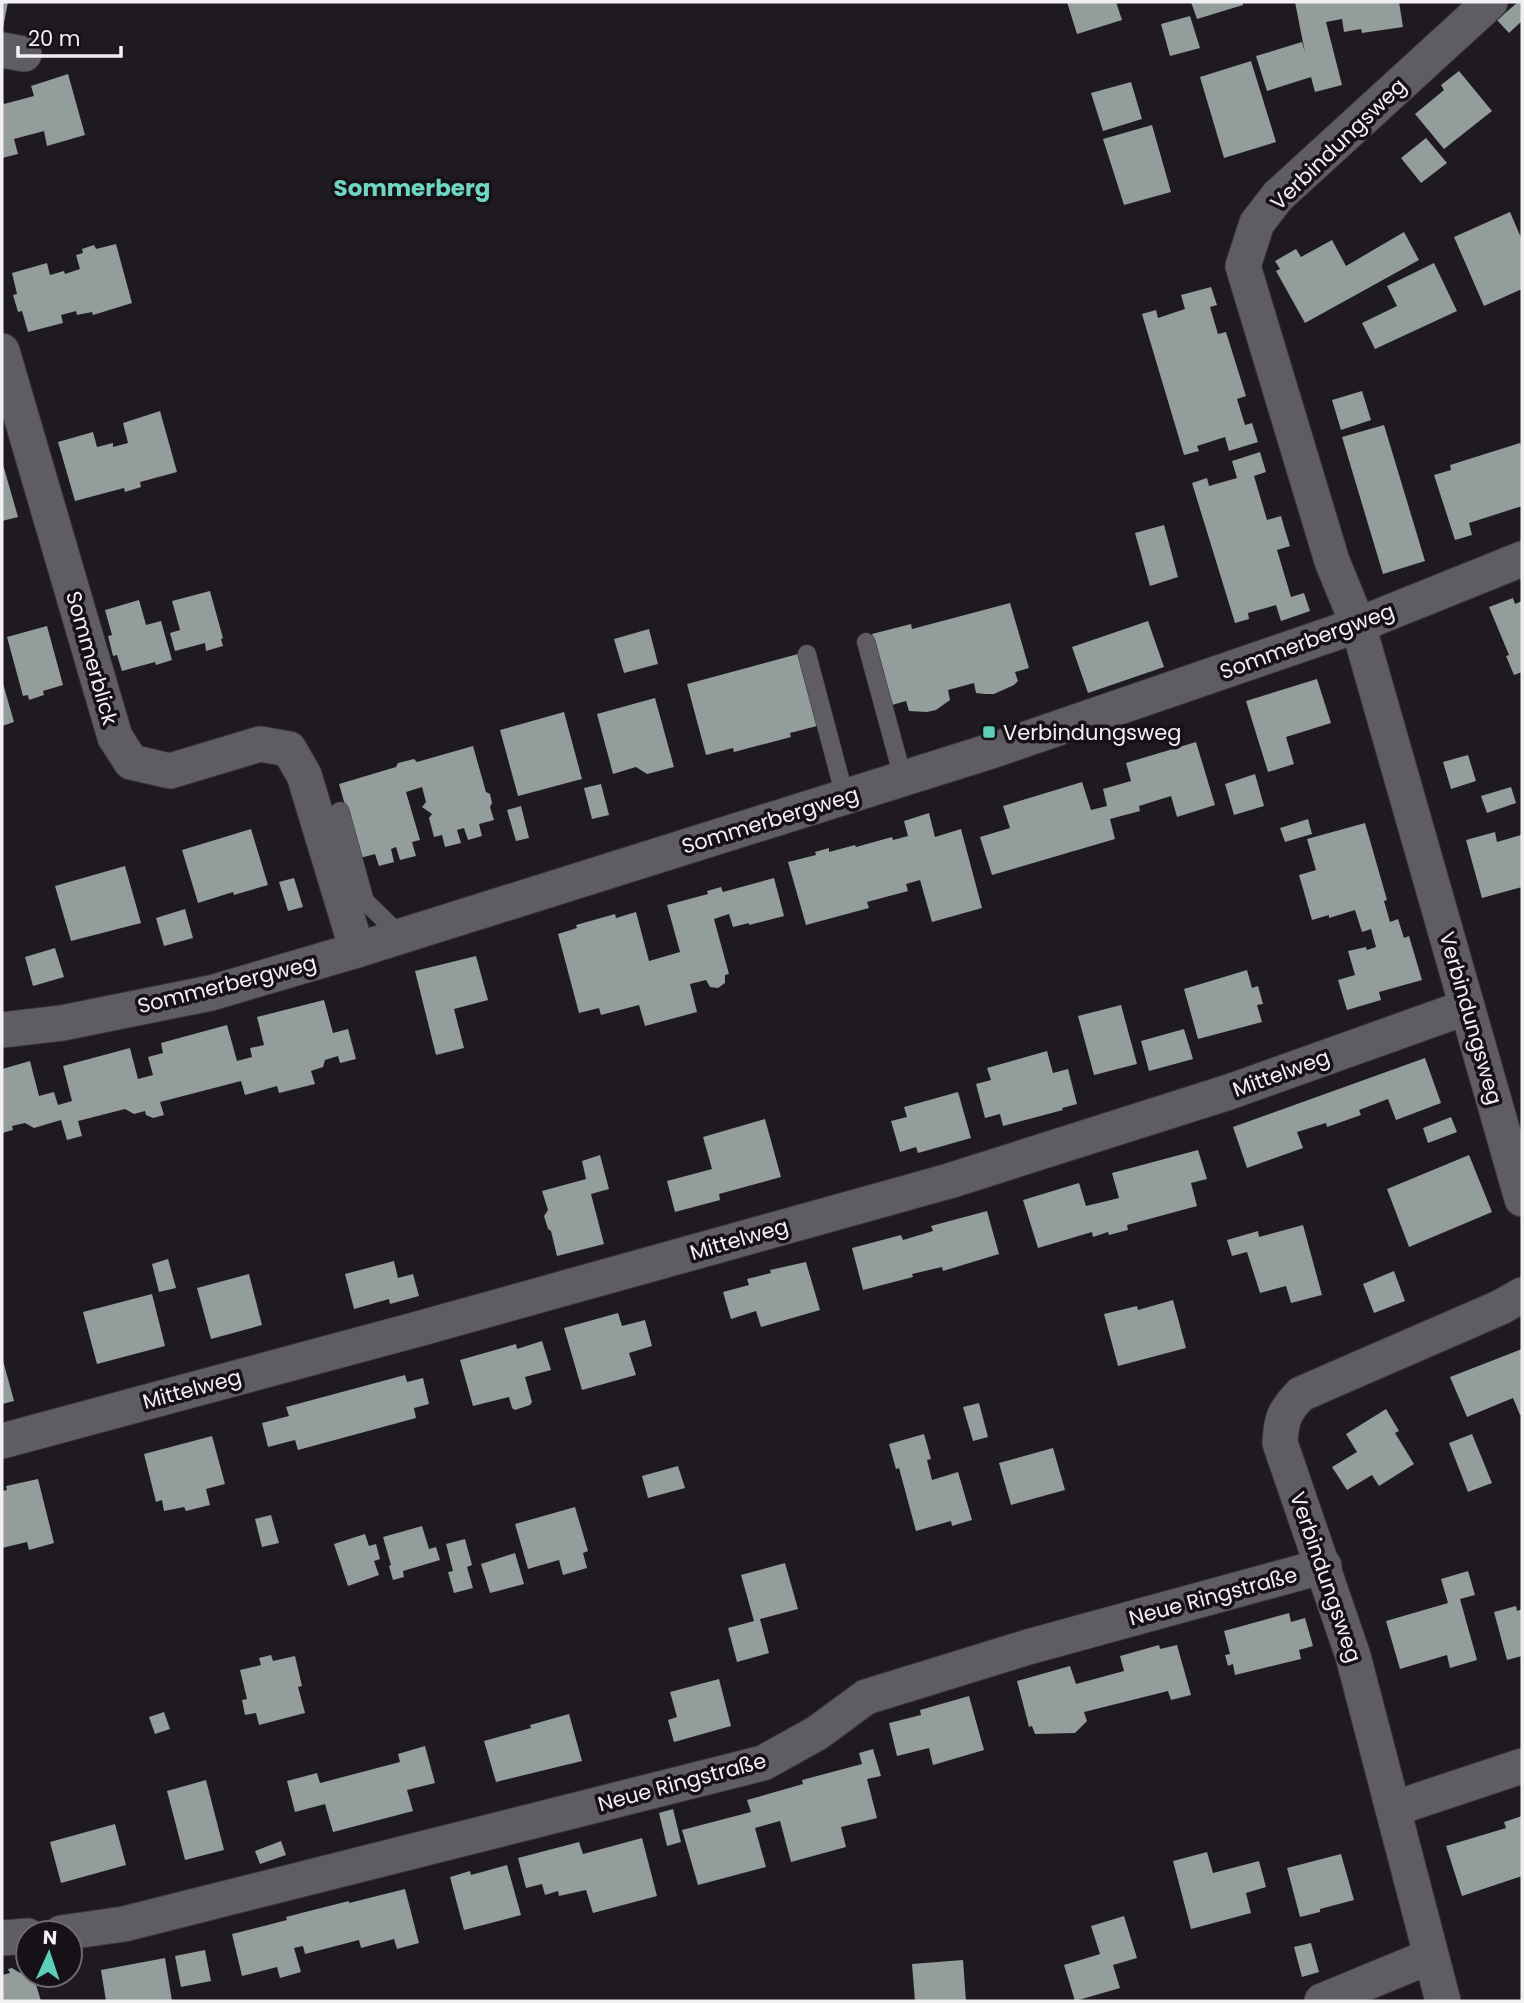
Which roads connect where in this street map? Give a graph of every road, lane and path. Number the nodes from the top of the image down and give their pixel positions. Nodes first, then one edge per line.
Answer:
1 (1490, 2) edge
2 (2, 351) edge
3 (1522, 559) edge
4 (1357, 625) junction
5 (866, 642) dead end
6 (807, 654) dead end
7 (903, 778) junction
8 (845, 797) junction
9 (340, 811) dead end
10 (401, 936) junction
11 (357, 950) junction
12 (1467, 1007) junction
13 (2, 1030) edge
14 (1522, 1199) edge
15 (1522, 1295) edge
16 (2, 1441) edge
17 (1324, 1566) junction
18 (1522, 1766) edge
19 (1393, 1809) junction
20 (84, 1929) edge
21 (1431, 1955) junction
22 (1322, 2001) edge
23 (1443, 2001) edge

1 - 4 street, Verbindungsweg
2 - 11 street, Sommerblick
3 - 4 street, Sommerbergweg
4 - 7 street, Sommerbergweg
4 - 12 street, Verbindungsweg
5 - 7 lane
6 - 8 lane
7 - 8 street, Sommerbergweg
8 - 10 street, Sommerbergweg
9 - 10 lane
10 - 11 street, Sommerbergweg
11 - 13 street, Sommerbergweg
12 - 14 street, Verbindungsweg
12 - 16 street, Mittelweg
15 - 17 street, Verbindungsweg
17 - 19 street, Verbindungsweg
17 - 20 street, Neue Ringstraße
18 - 19 street
19 - 21 street, Verbindungsweg
21 - 22 street
21 - 23 street, Verbindungsweg

